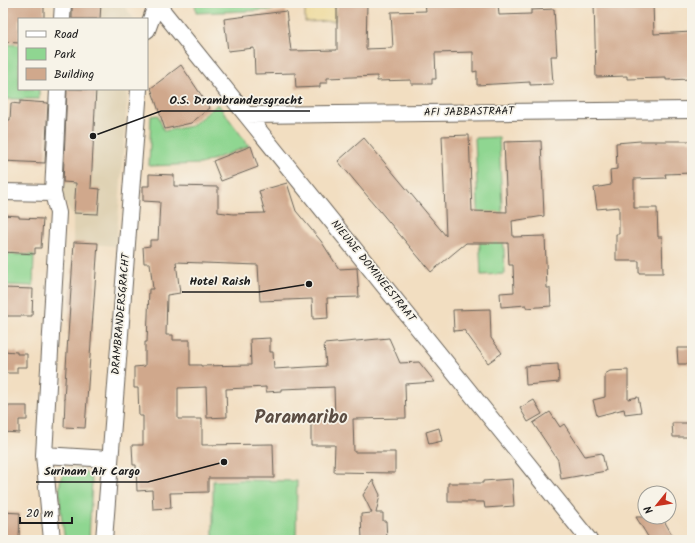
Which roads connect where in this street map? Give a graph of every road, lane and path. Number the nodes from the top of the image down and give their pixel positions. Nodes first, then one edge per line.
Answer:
1 (63, 3) edge
2 (157, 3) edge
3 (62, 18) edge
4 (148, 27) edge
5 (58, 90) edge
6 (139, 90) edge
7 (692, 110) edge
8 (247, 115) junction
9 (3, 192) edge
10 (53, 193) junction
11 (44, 455) junction
12 (109, 459) junction
13 (52, 540) edge
14 (104, 540) edge
15 (589, 540) edge

1 - 3 street
2 - 4 street
2 - 8 street, NIEUWE DOMINEESTRAAT
5 - 10 street
6 - 12 street, DRAMBRANDERSGRACHT
7 - 8 street, AFI JABBASTRAAT
8 - 15 street, NIEUWE DOMINEESTRAAT
9 - 10 street
10 - 11 street
11 - 12 street
11 - 13 street
12 - 14 street, DRAMBRANDERSGRACHT

